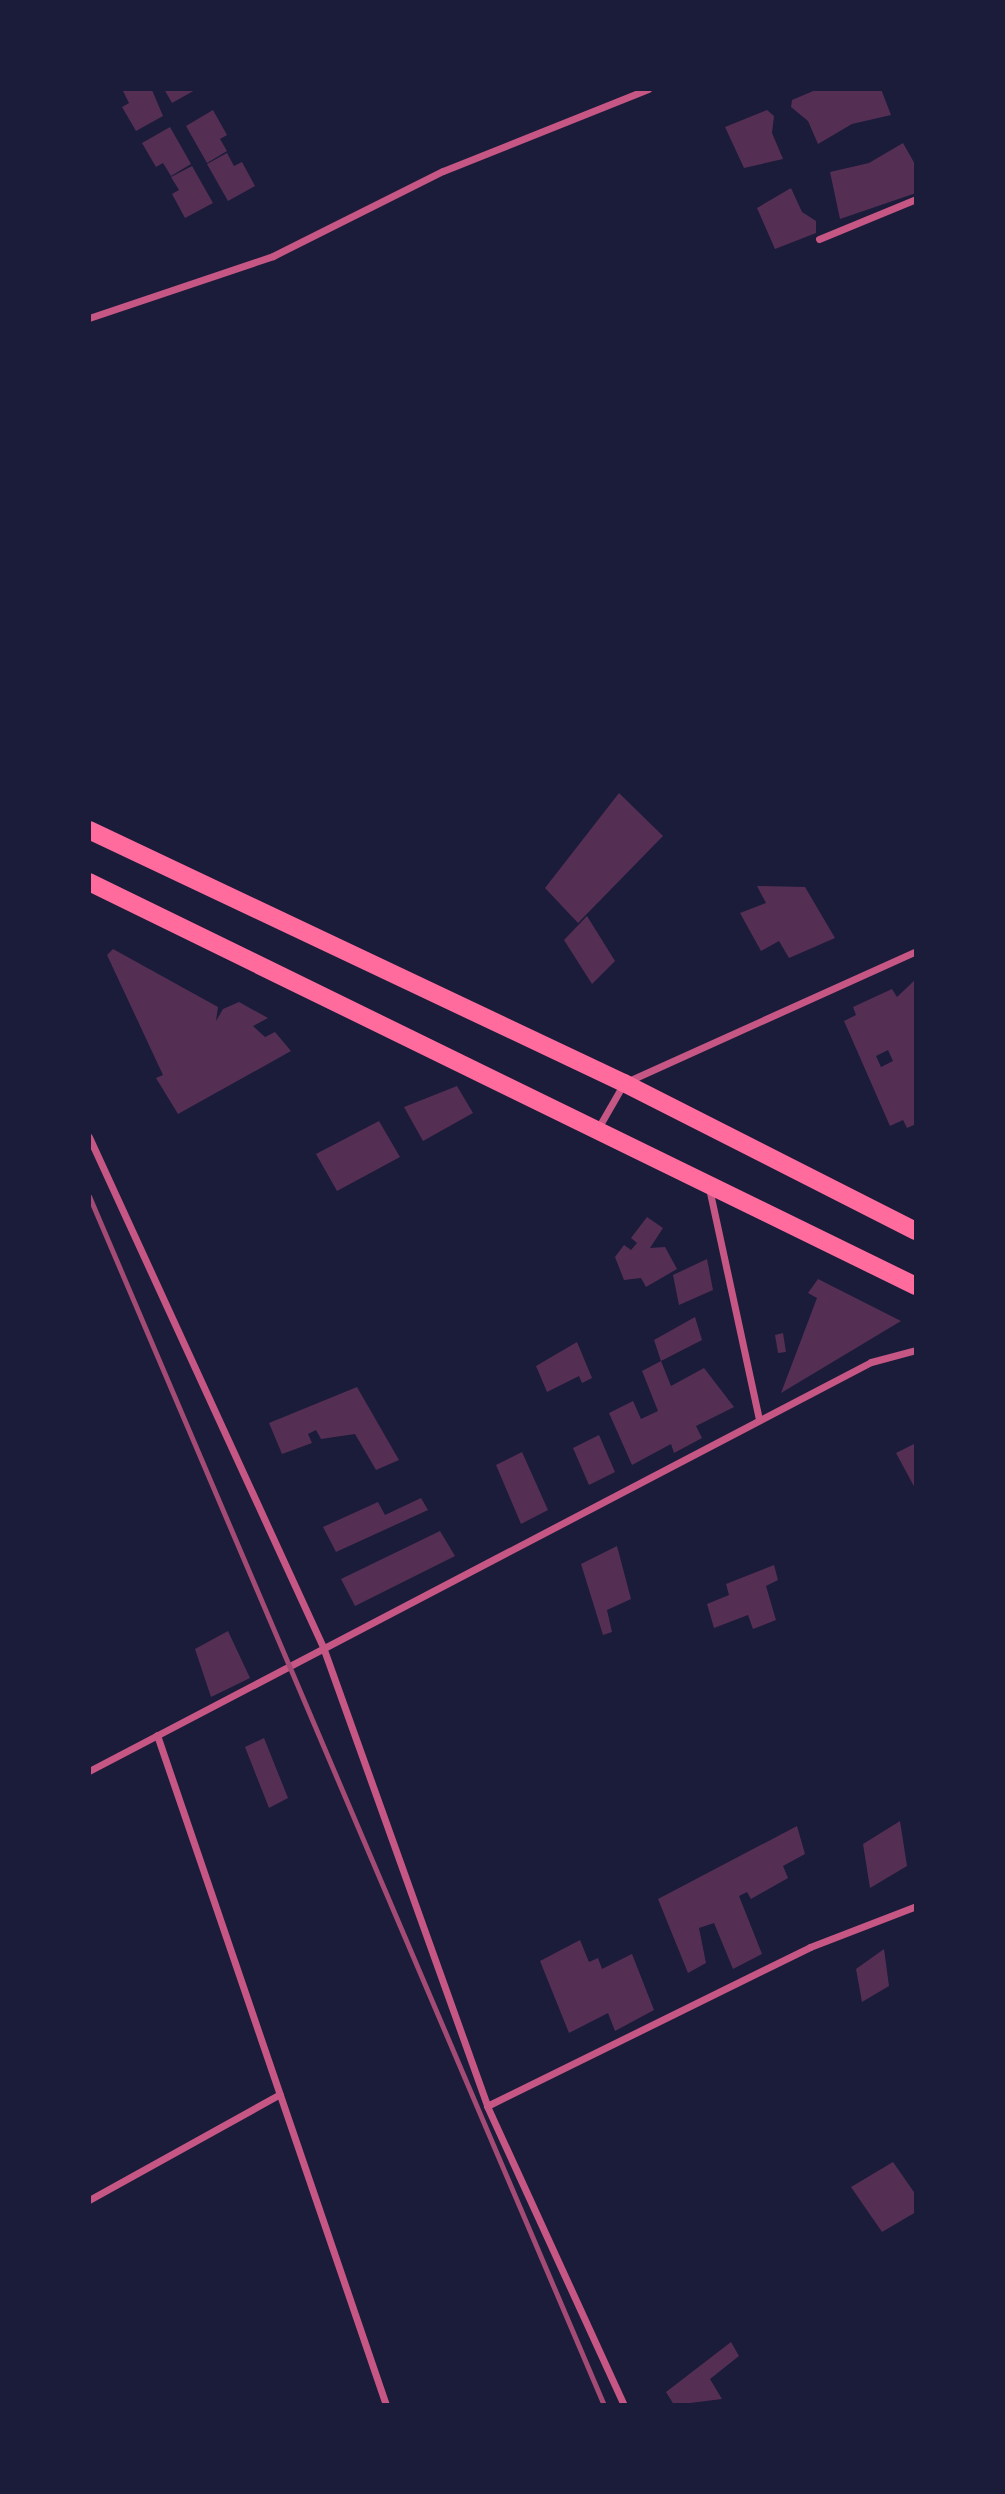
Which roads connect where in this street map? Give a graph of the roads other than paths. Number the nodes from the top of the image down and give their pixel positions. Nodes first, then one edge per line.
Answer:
1 (648, 89) edge
2 (916, 199) edge
3 (819, 239) dead end
4 (89, 318) edge
5 (89, 830) edge
6 (89, 882) edge
7 (916, 951) edge
8 (624, 1083) junction
9 (596, 1132) junction
10 (89, 1137) edge
11 (709, 1188) junction
12 (916, 1231) edge
13 (916, 1286) edge
14 (916, 1350) edge
15 (759, 1420) junction
16 (323, 1647) junction
17 (157, 1735) junction
18 (89, 1771) edge
19 (916, 1906) edge
20 (280, 2094) junction
21 (487, 2106) junction
22 (89, 2200) edge
23 (386, 2405) edge
24 (624, 2405) edge

1 - 4 street
2 - 3 street
5 - 8 main road
6 - 9 main road
7 - 8 street
8 - 9 street
8 - 12 main road
9 - 11 main road
10 - 16 street
11 - 13 main road
11 - 15 street
14 - 15 street
15 - 16 street
16 - 17 street
16 - 21 street
17 - 18 street
17 - 20 street
19 - 21 street
20 - 22 street
20 - 23 street
21 - 24 street

